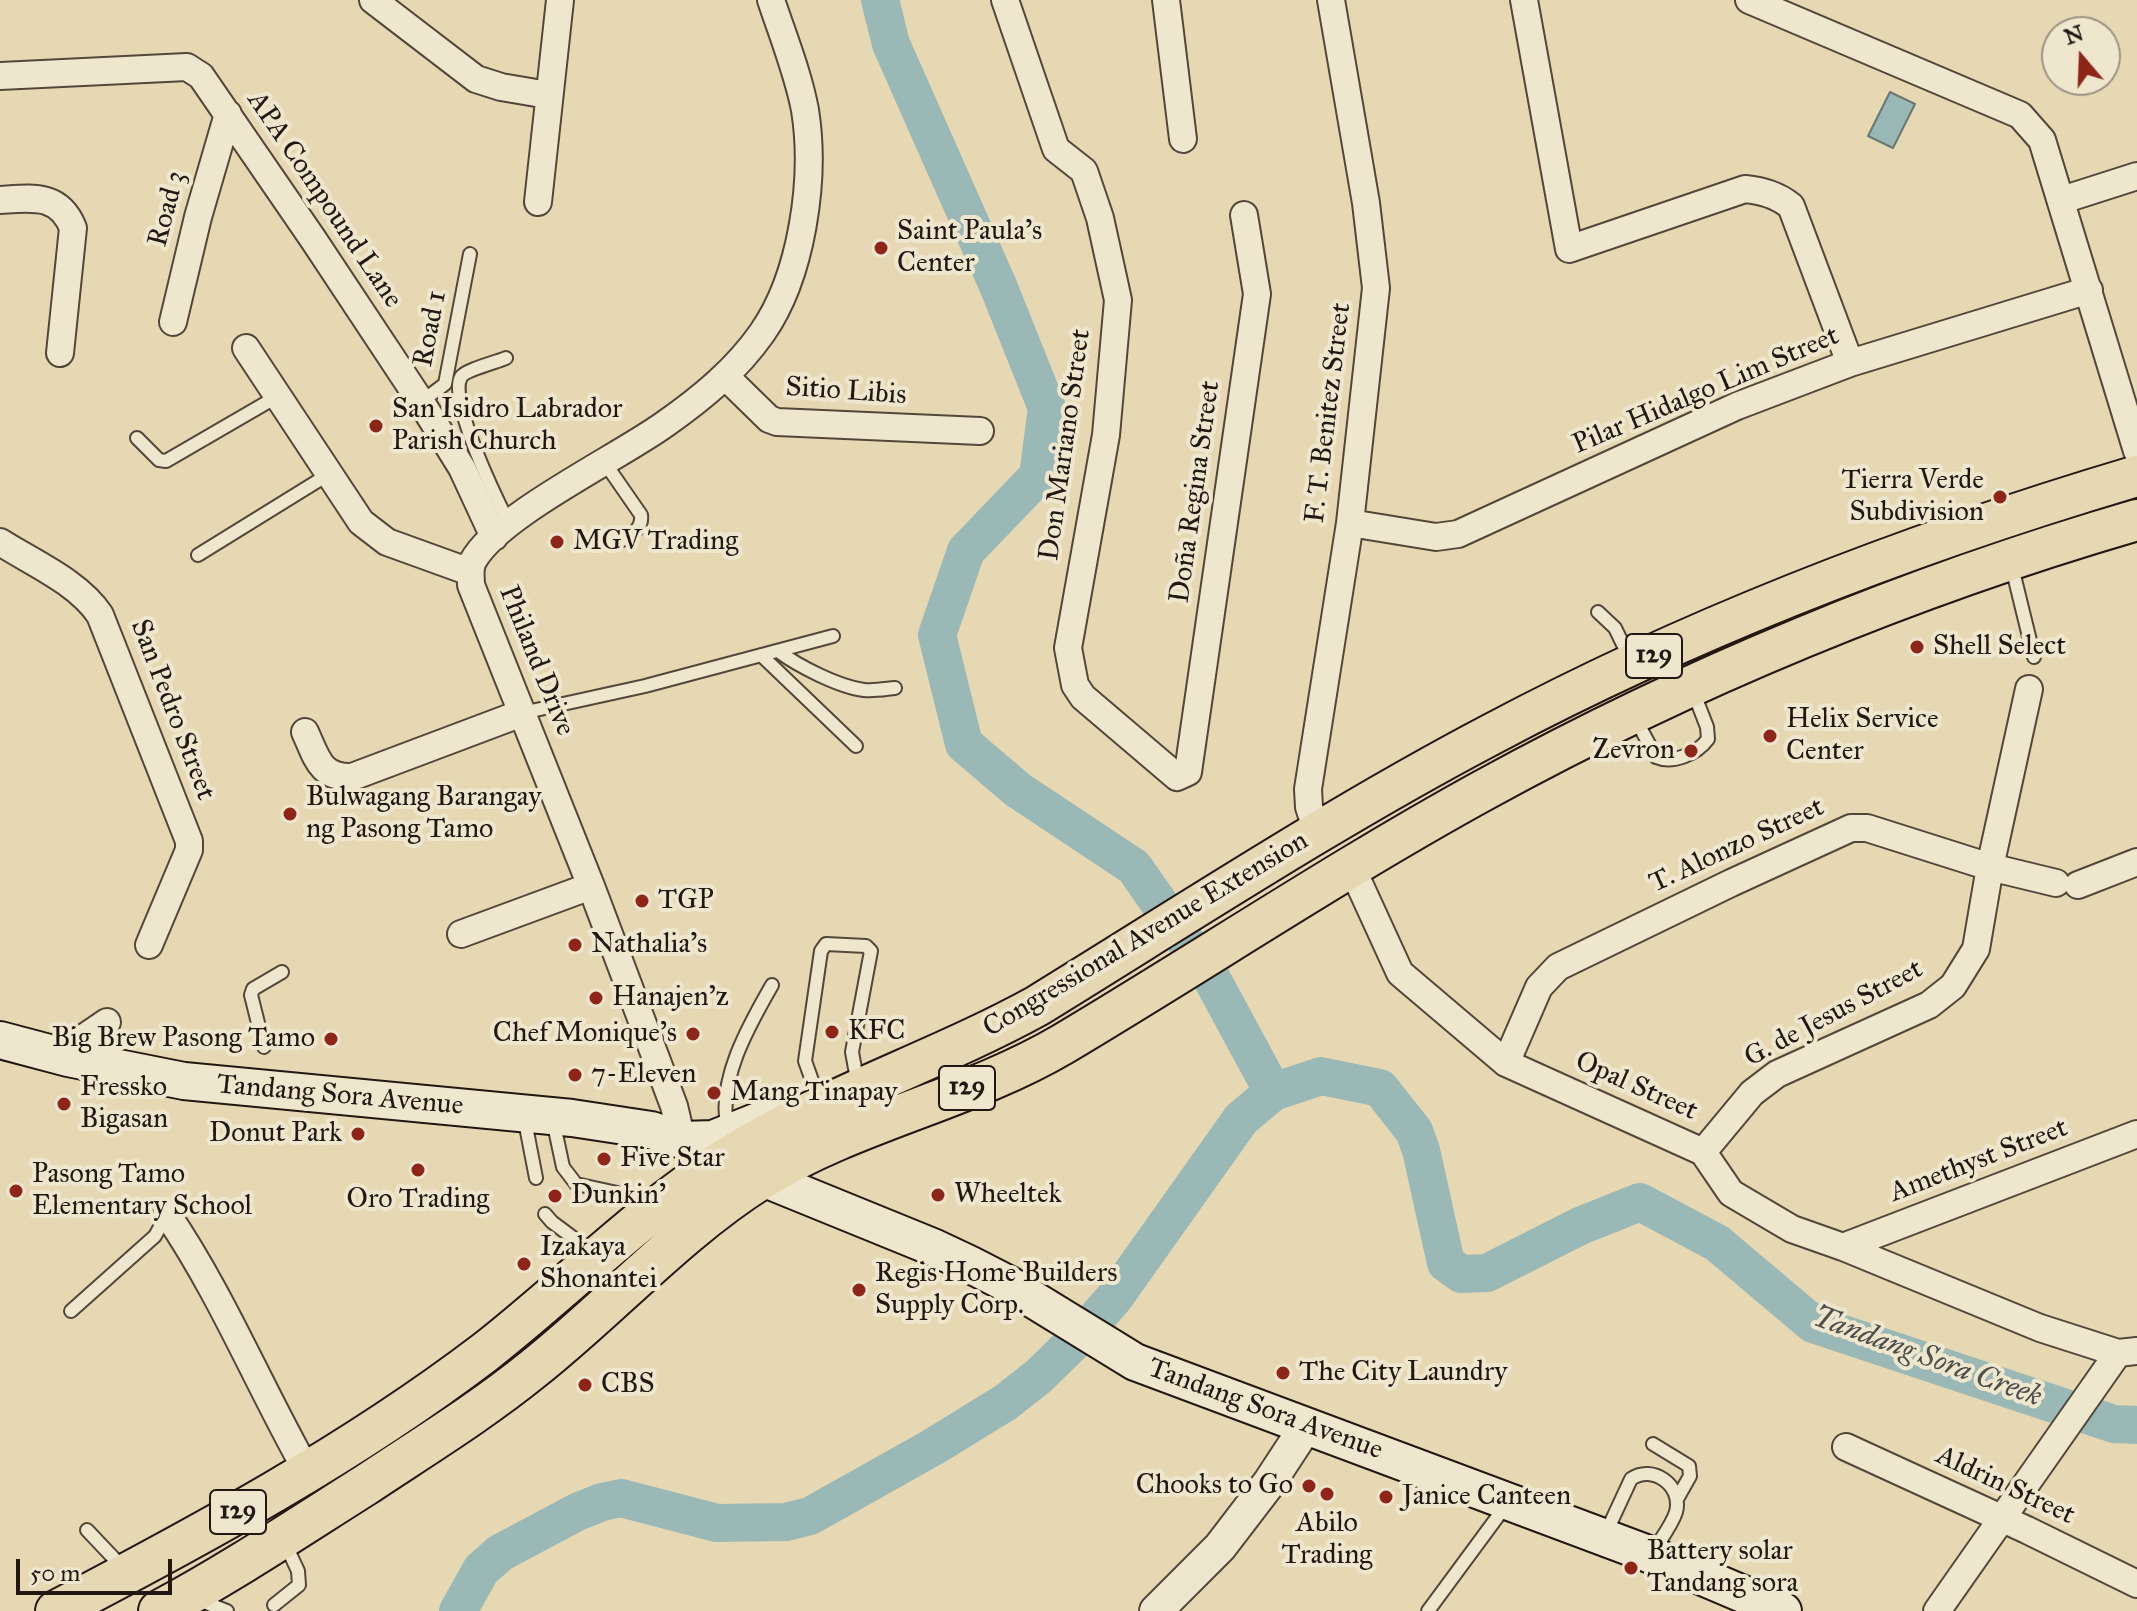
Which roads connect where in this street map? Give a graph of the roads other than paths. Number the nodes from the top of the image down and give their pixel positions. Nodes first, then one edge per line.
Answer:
1 (373, 0) edge
2 (560, 0) edge
3 (771, 0) edge
4 (1005, 0) edge
5 (1166, 0) edge
6 (1524, 0) edge
7 (1749, 0) edge
8 (1340, 2) edge
9 (0, 76) edge
10 (548, 95) junction
11 (228, 114) junction
12 (1183, 139) dead end
13 (2137, 176) edge
14 (0, 200) edge
15 (2062, 200) junction
16 (538, 202) dead end
17 (1244, 215) dead end
18 (470, 254) dead end
19 (2089, 290) junction
20 (173, 322) dead end
21 (246, 348) dead end
22 (60, 353) dead end
23 (506, 358) dead end
24 (1850, 363) junction
25 (725, 376) junction
26 (278, 396) junction
27 (421, 402) junction
28 (980, 431) dead end
29 (137, 438) dead end
30 (2137, 451) edge
31 (605, 463) junction
32 (329, 474) junction
33 (2137, 476) edge
34 (2137, 520) edge
35 (1350, 523) junction
36 (502, 531) junction
37 (620, 541) dead end
38 (0, 542) edge
39 (198, 555) dead end
40 (2010, 561) junction
41 (470, 572) junction
42 (1598, 612) dead end
43 (833, 636) dead end
44 (778, 651) junction
45 (761, 655) junction
46 (2034, 657) dead end
47 (1633, 666) junction
48 (895, 688) dead end
49 (1692, 688) junction
50 (2029, 689) dead end
51 (522, 713) junction
52 (1633, 714) junction
53 (305, 732) dead end
54 (856, 746) dead end
55 (1183, 776) joint
56 (1317, 832) junction
57 (2137, 862) edge
58 (1351, 866) junction
59 (1990, 867) junction
60 (591, 886) junction
61 (461, 934) dead end
62 (149, 945) dead end
63 (282, 972) dead end
64 (772, 985) dead end
65 (107, 1022) dead end
66 (0, 1040) edge
67 (264, 1047) dead end
68 (57, 1056) junction
69 (1506, 1063) junction
70 (859, 1089) junction
71 (538, 1114) junction
72 (806, 1115) junction
73 (728, 1134) junction
74 (2137, 1134) edge
75 (682, 1140) junction
76 (1703, 1152) junction
77 (536, 1178) dead end
78 (763, 1178) junction
79 (674, 1196) junction
80 (167, 1214) joint
81 (545, 1214) dead end
82 (1843, 1247) junction
83 (599, 1257) junction
84 (71, 1311) dead end
85 (2127, 1352) edge
86 (415, 1403) junction
87 (1307, 1425) junction
88 (439, 1437) junction
89 (1653, 1444) dead end
90 (1846, 1447) dead end
91 (307, 1471) junction
92 (1677, 1499) junction
93 (1509, 1501) junction
94 (2001, 1519) junction
95 (87, 1530) dead end
96 (1603, 1538) junction
97 (283, 1539) junction
98 (1651, 1555) junction
99 (128, 1574) junction
100 (2137, 1584) edge
101 (174, 1603) edge
102 (274, 1605) dead end
103 (56, 1611) edge
104 (227, 1611) edge
105 (1156, 1611) edge
106 (1428, 1611) edge
107 (1783, 1611) edge
108 (1937, 1611) edge

1 - 10 street
2 - 10 street
3 - 25 street, Philand Drive
4 - 55 street, Don Mariano Street
5 - 12 street
6 - 24 street
7 - 15 street
8 - 35 street, F. T. Benitez Street
9 - 11 street, APA Compound Lane
10 - 16 street
11 - 20 street, Road 3
11 - 27 street, APA Compound Lane
13 - 15 street
14 - 22 street
15 - 19 street
17 - 55 street, Doña Regina Street
18 - 27 lane, Road 1
19 - 24 street, Pilar Hidalgo Lim Street
19 - 30 street
21 - 26 street
23 - 36 lane
24 - 35 street, Pilar Hidalgo Lim Street
25 - 28 street, Sitio Libis
25 - 31 street, Philand Drive
26 - 29 lane
26 - 32 street
27 - 36 street, APA Compound Lane
31 - 36 street, Philand Drive
31 - 37 lane
32 - 39 lane
32 - 41 street
33 - 47 main road, Congressional Avenue Extension / 129
34 - 40 main road, Congressional Avenue Extension / 129
35 - 56 street, F. T. Benitez Street
36 - 41 street, Philand Drive
38 - 62 street, San Pedro Street
40 - 46 lane
40 - 49 main road, Congressional Avenue Extension / 129
41 - 51 street, Philand Drive
42 - 47 lane
43 - 44 lane
44 - 45 lane
44 - 48 lane
45 - 51 lane
45 - 54 lane
47 - 56 main road, Congressional Avenue Extension / 129
49 - 52 main road, Congressional Avenue Extension / 129
49 - 52 lane
50 - 59 street, G. de Jesus Street
51 - 53 street
51 - 60 street, Philand Drive
52 - 58 main road, Congressional Avenue Extension / 129
56 - 70 main road, Congressional Avenue Extension / 129
57 - 59 street, T. Alonzo Street
58 - 69 street, Opal Street
58 - 78 main road, Congressional Avenue Extension / 129
59 - 69 street, T. Alonzo Street
59 - 76 street, G. de Jesus Street
60 - 61 street
60 - 75 street, Philand Drive
63 - 67 lane
64 - 73 lane
65 - 68 street
66 - 68 main road, Tandang Sora Avenue
68 - 71 main road, Tandang Sora Avenue
69 - 76 street, Opal Street
70 - 72 main road, Congressional Avenue Extension / 129
70 - 72 lane
71 - 75 main road, Tandang Sora Avenue
71 - 77 lane
71 - 79 lane
72 - 73 main road, Tandang Sora Avenue
72 - 79 main road, Congressional Avenue Extension / 129
73 - 75 main road, Tandang Sora Avenue
74 - 82 street, Amethyst Street
75 - 79 main road
76 - 82 street, Opal Street
78 - 87 main road, Tandang Sora Avenue
78 - 88 main road, Congressional Avenue Extension / 129
79 - 83 main road, Congressional Avenue Extension / 129
80 - 84 lane
80 - 91 street
81 - 83 lane
82 - 85 street, Opal Street
83 - 86 main road, Congressional Avenue Extension / 129
85 - 94 street
86 - 88 main road
86 - 91 main road, Congressional Avenue Extension / 129
87 - 93 main road, Tandang Sora Avenue
87 - 105 street
88 - 97 main road, Congressional Avenue Extension / 129
89 - 92 lane
90 - 94 street, Aldrin Street
91 - 99 main road, Congressional Avenue Extension / 129
92 - 96 lane
92 - 98 lane
93 - 96 main road, Tandang Sora Avenue
93 - 106 lane
94 - 100 street, Aldrin Street
94 - 108 street
95 - 99 lane
96 - 98 main road, Tandang Sora Avenue
97 - 101 main road, Congressional Avenue Extension / 129
97 - 102 lane
98 - 107 main road, Tandang Sora Avenue
99 - 103 main road, Congressional Avenue Extension / 129
101 - 104 lane

